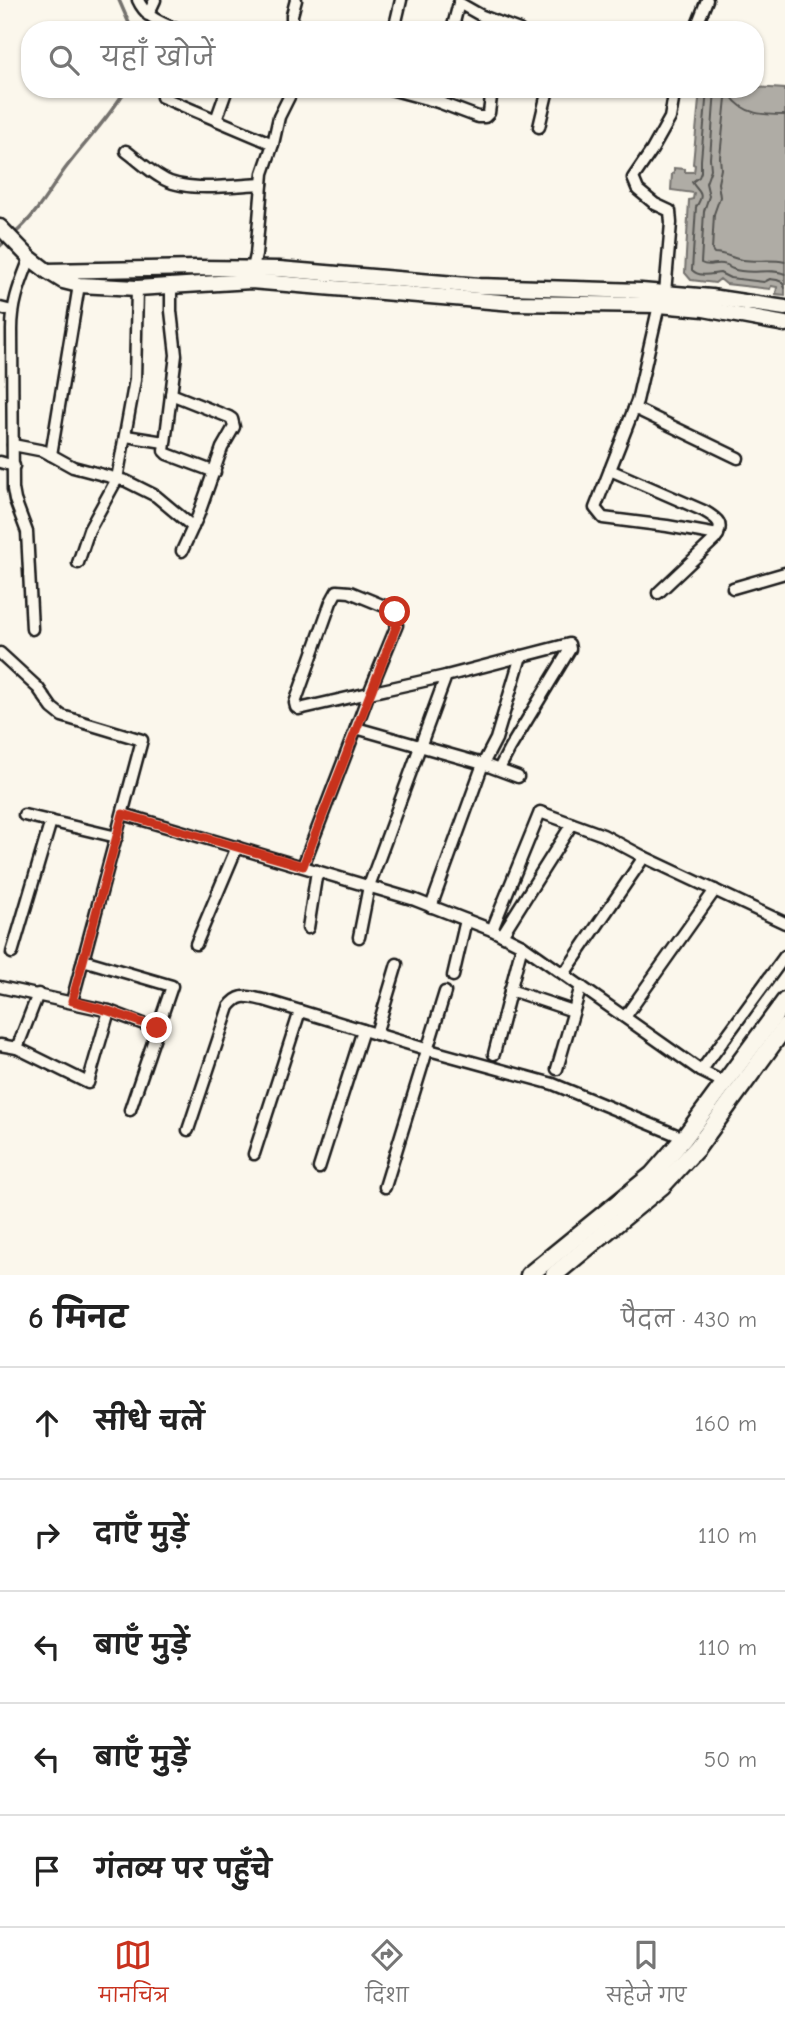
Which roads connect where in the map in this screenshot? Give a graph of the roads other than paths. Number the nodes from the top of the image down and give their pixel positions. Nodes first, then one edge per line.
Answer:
1 (138, 0) edge
2 (155, 0) edge
3 (296, 0) edge
4 (401, 0) edge
5 (694, 0) edge
6 (706, 2) edge
7 (148, 15) junction
8 (157, 21) edge
9 (292, 21) edge
10 (396, 21) edge
11 (454, 21) edge
12 (492, 21) edge
13 (699, 21) edge
14 (164, 98) edge
15 (224, 98) edge
16 (288, 98) edge
17 (423, 98) edge
18 (439, 98) edge
19 (491, 98) edge
20 (546, 98) edge
21 (673, 98) edge
22 (438, 102) junction
23 (215, 120) junction
24 (539, 127) dead end
25 (273, 144) junction
26 (126, 151) dead end
27 (262, 184) junction
28 (2, 229) edge
29 (30, 258) junction
30 (253, 268) junction
31 (47, 271) junction
32 (79, 285) junction
33 (171, 285) junction
34 (137, 288) junction
35 (662, 299) junction
36 (0, 308) edge
37 (785, 308) edge
38 (12, 311) junction
39 (785, 324) edge
40 (171, 394) junction
41 (634, 408) junction
42 (126, 436) junction
43 (164, 442) junction
44 (13, 445) junction
45 (51, 455) junction
46 (738, 458) dead end
47 (0, 462) edge
48 (14, 466) junction
49 (610, 470) junction
50 (215, 472) junction
51 (117, 478) junction
52 (193, 527) junction
53 (718, 536) junction
54 (182, 551) dead end
55 (78, 563) dead end
56 (785, 573) edge
57 (733, 588) dead end
58 (658, 593) dead end
59 (32, 629) dead end
60 (0, 653) edge
61 (521, 656) junction
62 (446, 676) junction
63 (369, 693) junction
64 (356, 728) junction
65 (421, 746) junction
66 (483, 764) junction
67 (499, 769) junction
68 (518, 777) dead end
69 (123, 814) junction
70 (24, 815) dead end
71 (51, 821) junction
72 (572, 824) junction
73 (117, 837) junction
74 (237, 847) junction
75 (644, 857) junction
76 (303, 866) junction
77 (317, 871) junction
78 (369, 886) junction
79 (715, 890) junction
80 (431, 907) junction
81 (466, 920) junction
82 (785, 923) edge
83 (308, 928) dead end
84 (497, 932) junction
85 (359, 937) dead end
86 (196, 944) dead end
87 (522, 945) junction
88 (12, 953) dead end
89 (785, 956) edge
90 (83, 960) junction
91 (397, 964) dead end
92 (564, 974) junction
93 (453, 975) dead end
94 (580, 985) junction
95 (0, 987) edge
96 (510, 990) junction
97 (445, 992) dead end
98 (38, 994) junction
99 (72, 1001) junction
100 (785, 1001) edge
101 (109, 1011) junction
102 (300, 1011) junction
103 (573, 1011) junction
104 (625, 1017) junction
105 (785, 1027) edge
106 (157, 1028) junction
107 (363, 1030) junction
108 (376, 1034) junction
109 (0, 1045) edge
110 (17, 1048) junction
111 (429, 1050) junction
112 (494, 1054) dead end
113 (557, 1069) dead end
114 (701, 1071) junction
115 (725, 1083) junction
116 (131, 1110) dead end
117 (188, 1130) dead end
118 (684, 1138) junction
119 (254, 1154) dead end
120 (319, 1168) dead end
121 (385, 1187) dead end
122 (529, 1275) edge
123 (554, 1275) edge

1 - 7 street
2 - 7 street
3 - 9 street
4 - 10 street
5 - 6 street
6 - 13 street
7 - 8 street
11 - 12 street
14 - 23 street
15 - 23 street
16 - 25 street
17 - 22 street
18 - 22 street
19 - 22 street
20 - 24 street
21 - 35 street
23 - 25 street
25 - 27 street
26 - 27 street
27 - 30 street
28 - 29 street
29 - 31 street
29 - 38 street
30 - 31 street
30 - 35 street
31 - 32 street
32 - 34 street
32 - 45 street
33 - 34 street
33 - 35 street
33 - 40 street
34 - 42 street
35 - 37 street
35 - 39 street
35 - 41 street
36 - 38 street
38 - 44 street
40 - 43 street
40 - 50 street
41 - 46 street
41 - 49 street
42 - 43 street
42 - 51 street
43 - 50 street
44 - 45 street
44 - 48 street
45 - 51 street
47 - 48 street
48 - 59 street
49 - 53 street
49 - 53 street
50 - 52 street
51 - 52 street
51 - 55 street
52 - 54 street
53 - 58 street
56 - 57 street
60 - 69 street
61 - 62 street
61 - 66 street
61 - 67 street
62 - 63 street
62 - 65 street
63 - 63 street
63 - 64 street
64 - 65 street
64 - 76 street
65 - 66 street
65 - 78 street
66 - 67 street
66 - 80 street
67 - 68 street
69 - 73 street
69 - 74 street
70 - 71 street
71 - 73 street
71 - 88 street
72 - 75 street
72 - 84 street
72 - 84 street
73 - 90 street
74 - 76 street
74 - 86 street
75 - 79 street
75 - 92 street
76 - 77 street
77 - 78 street
77 - 83 street
78 - 80 street
78 - 85 street
79 - 82 street
79 - 104 street
80 - 81 street
81 - 84 street
81 - 93 street
84 - 87 street
87 - 92 street
87 - 96 street
89 - 114 street
90 - 99 street
90 - 106 street
91 - 108 street
92 - 94 street
94 - 103 street
94 - 104 street
95 - 98 street
96 - 103 street
96 - 112 street
97 - 111 street
98 - 99 street
98 - 110 street
99 - 101 street
100 - 115 main road
101 - 106 street
101 - 110 street
102 - 107 street
102 - 117 street
102 - 119 street
103 - 113 street
104 - 114 street
105 - 123 main road
106 - 116 street
107 - 108 street
107 - 120 street
108 - 111 street
109 - 110 street
111 - 118 street
111 - 121 street
114 - 115 street
115 - 118 main road
118 - 122 main road

